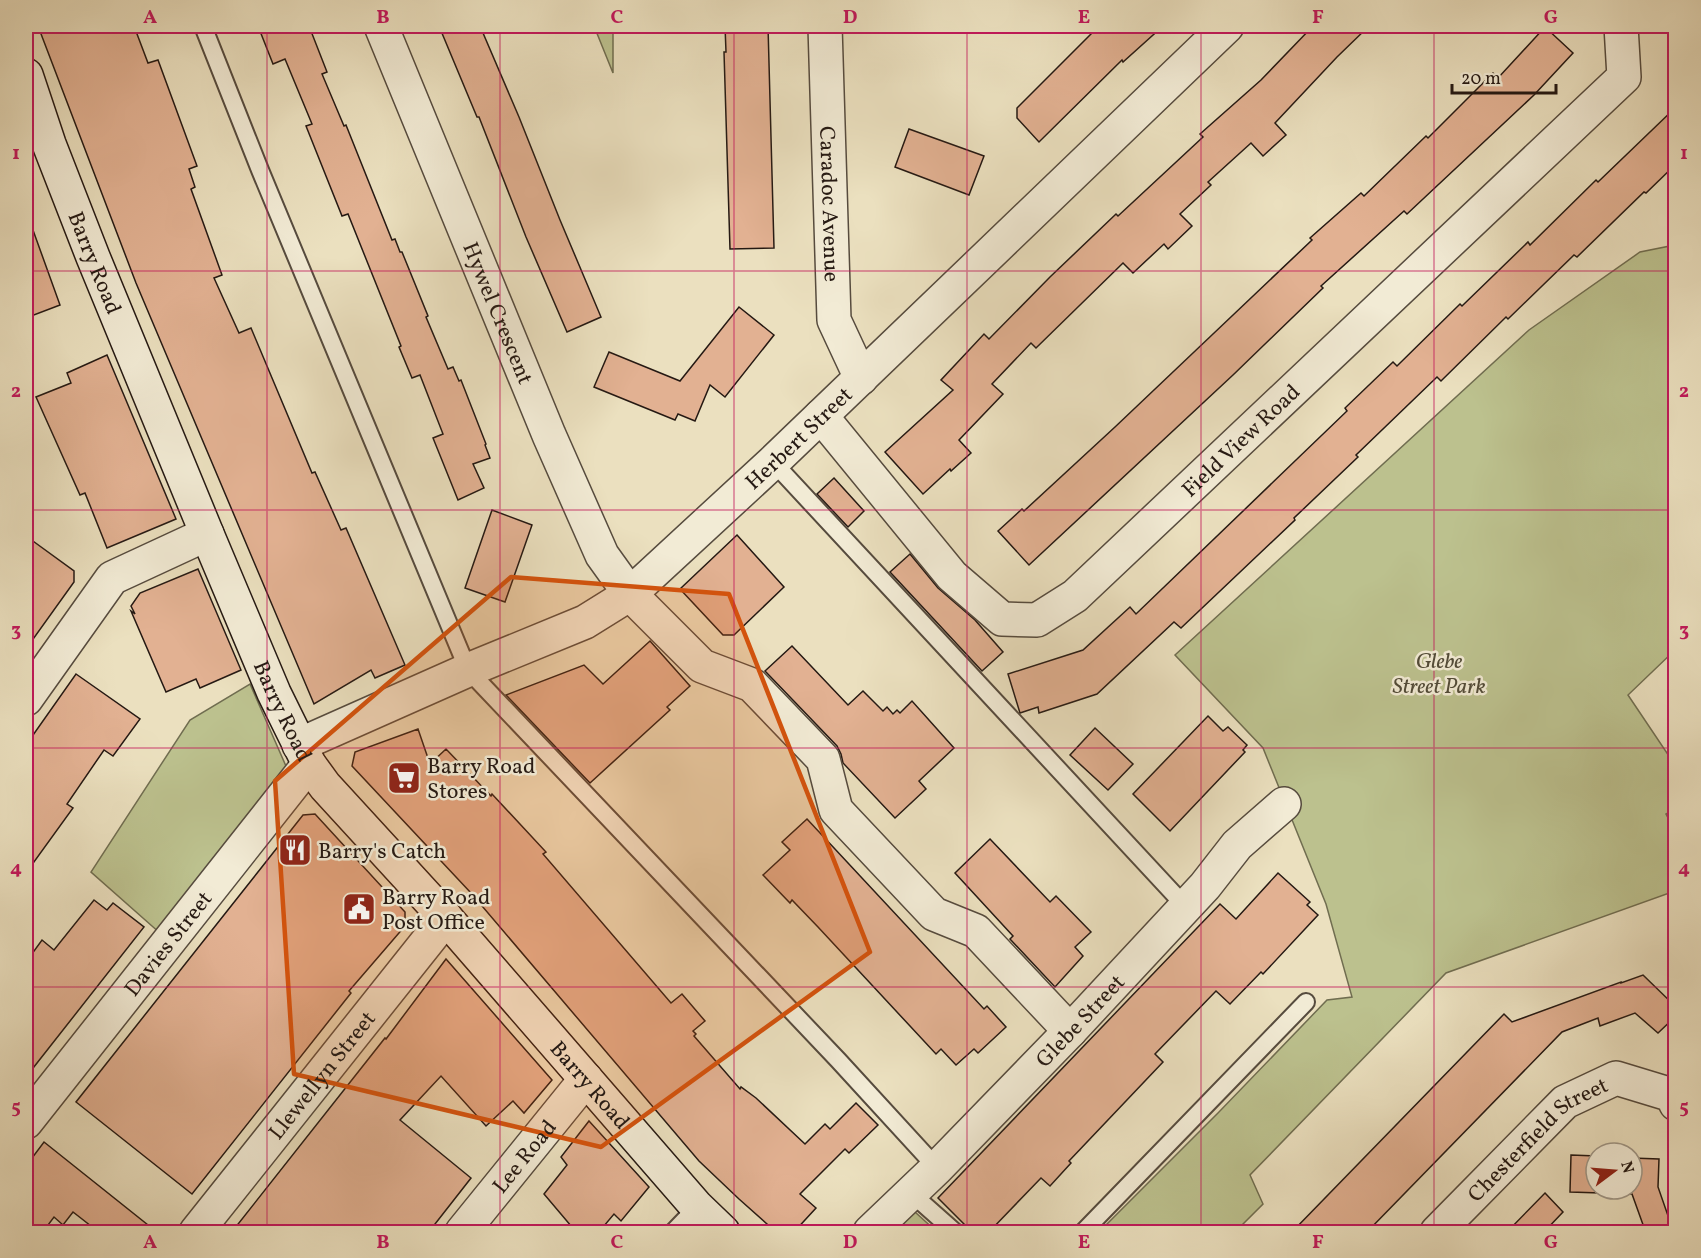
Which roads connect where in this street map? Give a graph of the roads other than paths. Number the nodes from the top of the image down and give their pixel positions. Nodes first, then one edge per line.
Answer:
1 (204, 26) edge
2 (381, 26) edge
3 (825, 26) edge
4 (1227, 26) edge
5 (1621, 26) edge
6 (26, 75) edge
7 (861, 378) junction
8 (821, 416) junction
9 (773, 462) junction
10 (207, 534) junction
11 (630, 594) junction
12 (468, 670) junction
13 (26, 699) edge
14 (304, 754) junction
15 (1284, 804) dead end
16 (1186, 907) junction
17 (446, 918) junction
18 (1306, 1002) dead end
19 (1070, 1031) junction
20 (586, 1079) junction
21 (1676, 1104) edge
22 (26, 1122) edge
23 (937, 1168) junction
24 (911, 1193) junction
25 (697, 1207) junction
26 (196, 1233) edge
27 (462, 1233) edge
28 (673, 1233) edge
29 (723, 1233) edge
30 (870, 1233) edge
31 (955, 1233) edge
32 (1083, 1233) edge
33 (1437, 1233) edge

1 - 12 lane
2 - 11 street, Hywel Crescent
3 - 7 street, Caradoc Avenue
4 - 7 street, Herbert Street
5 - 8 street, Field View Road
6 - 10 street, Barry Road
7 - 8 street, Herbert Street
8 - 9 street, Herbert Street
9 - 11 street, Herbert Street
9 - 16 lane
10 - 13 street
10 - 14 street, Barry Road
11 - 12 street, Herbert Street
11 - 19 street, Hywel Crescent
12 - 14 street, Herbert Street
12 - 23 lane
14 - 17 street, Barry Road
14 - 22 street, Davies Street
15 - 16 street, Glebe Street
16 - 19 street, Glebe Street
17 - 20 street, Barry Road
17 - 26 street, Llewellyn Street
18 - 32 lane
19 - 23 street, Glebe Street
20 - 25 street, Barry Road
20 - 27 street, Lee Road
21 - 33 street, Chesterfield Street
23 - 24 street, Glebe Street
24 - 30 street, Glebe Street
24 - 31 lane
25 - 28 lane
25 - 29 street, Barry Road

